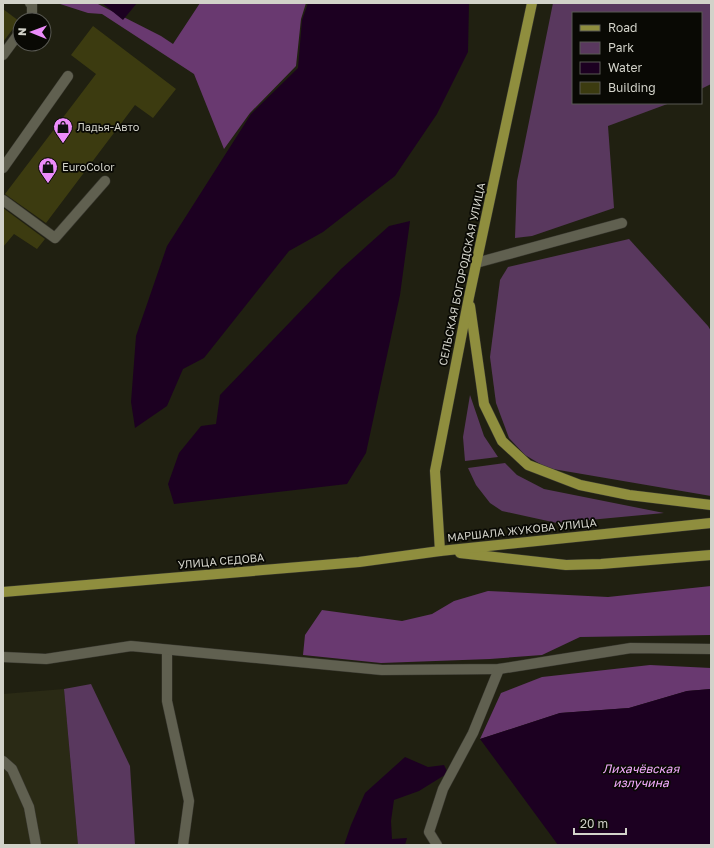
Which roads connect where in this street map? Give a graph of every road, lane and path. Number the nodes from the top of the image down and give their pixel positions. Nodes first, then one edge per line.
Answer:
1 (30, 3) edge
2 (532, 3) edge
3 (32, 12) edge
4 (12, 43) edge
5 (3, 55) edge
6 (68, 76) dead end
7 (3, 168) edge
8 (105, 181) dead end
9 (3, 200) edge
10 (622, 223) dead end
11 (476, 263) junction
12 (468, 297) junction
13 (711, 505) edge
14 (711, 523) edge
15 (440, 551) junction
16 (711, 555) edge
17 (3, 592) edge
18 (711, 649) edge
19 (167, 650) junction
20 (3, 658) edge
21 (499, 668) junction
22 (3, 761) edge
23 (36, 845) edge
24 (183, 845) edge
25 (437, 845) edge

1 - 3 lane
2 - 11 main road, СЕЛЬСКАЯ БОГОРОДСКАЯ УЛИЦА
4 - 5 lane
6 - 7 lane
8 - 9 lane
10 - 11 lane
11 - 12 main road, СЕЛЬСКАЯ БОГОРОДСКАЯ УЛИЦА
12 - 13 main road
12 - 15 main road, СЕЛЬСКАЯ БОГОРОДСКАЯ УЛИЦА
14 - 15 main road, МАРШАЛА ЖУКОВА УЛИЦА
15 - 16 main road, МАРШАЛА ЖУКОВА УЛИЦА
15 - 17 main road, УЛИЦА СЕДОВА
18 - 21 lane
19 - 20 lane
19 - 21 lane
19 - 24 lane
21 - 25 lane
22 - 23 lane

